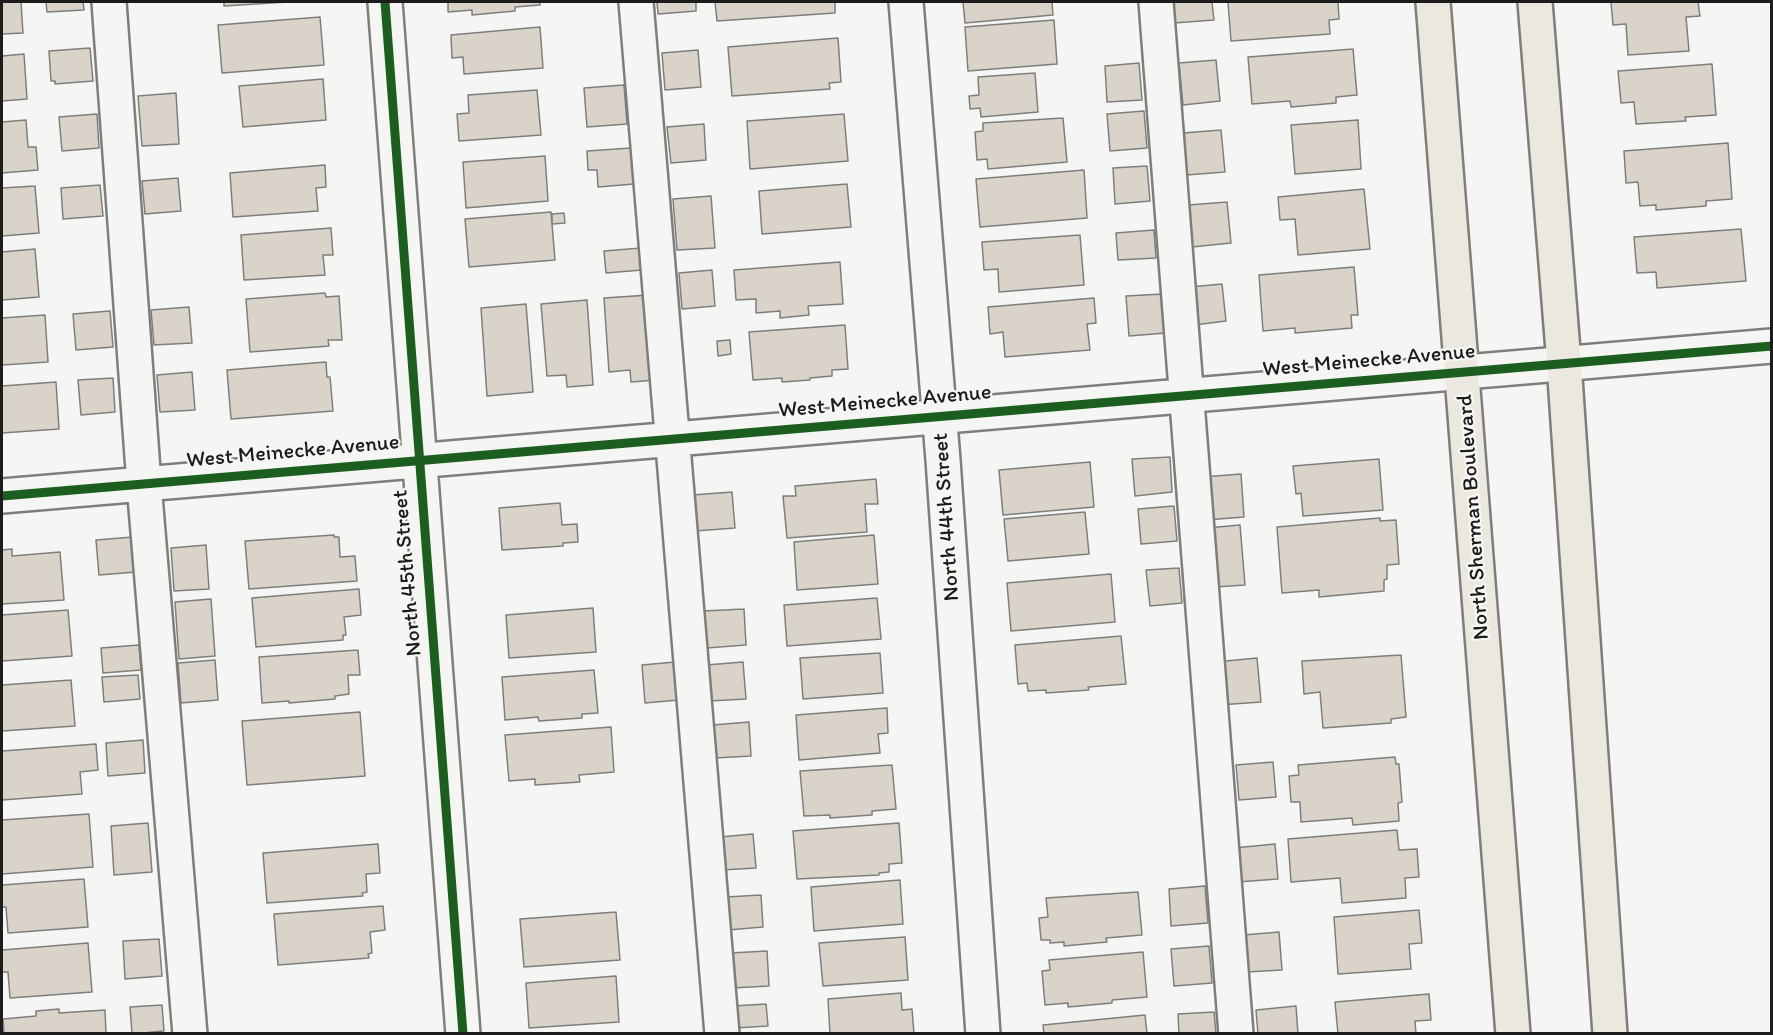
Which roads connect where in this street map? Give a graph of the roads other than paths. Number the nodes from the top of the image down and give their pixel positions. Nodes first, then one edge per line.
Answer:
1 (109, 2) edge
2 (385, 2) edge
3 (636, 2) edge
4 (906, 2) edge
5 (1156, 2) edge
6 (1433, 2) edge
7 (1535, 2) edge
8 (1772, 346) edge
9 (1564, 363) junction
10 (1463, 372) junction
11 (1186, 396) junction
12 (940, 417) junction
13 (673, 440) junction
14 (418, 461) junction
15 (144, 484) junction
16 (2, 496) edge
17 (190, 1034) edge
18 (463, 1034) edge
19 (722, 1034) edge
20 (983, 1034) edge
21 (1236, 1034) edge
22 (1513, 1034) edge
23 (1610, 1034) edge

1 - 15 street
2 - 14 street, North 45th Street
3 - 13 street
4 - 12 street, North 44th Street
5 - 11 street
6 - 10 main road, North Sherman Boulevard
7 - 9 main road
8 - 9 street, West Meinecke Avenue
9 - 10 street, West Meinecke Avenue
9 - 23 main road
10 - 11 street, West Meinecke Avenue
10 - 22 main road, North Sherman Boulevard
11 - 12 street, West Meinecke Avenue
11 - 21 street
12 - 13 street, West Meinecke Avenue
12 - 20 street, North 44th Street
13 - 14 street, West Meinecke Avenue
13 - 19 street
14 - 15 street, West Meinecke Avenue
14 - 18 street, North 45th Street
15 - 16 street, West Meinecke Avenue
15 - 17 street

